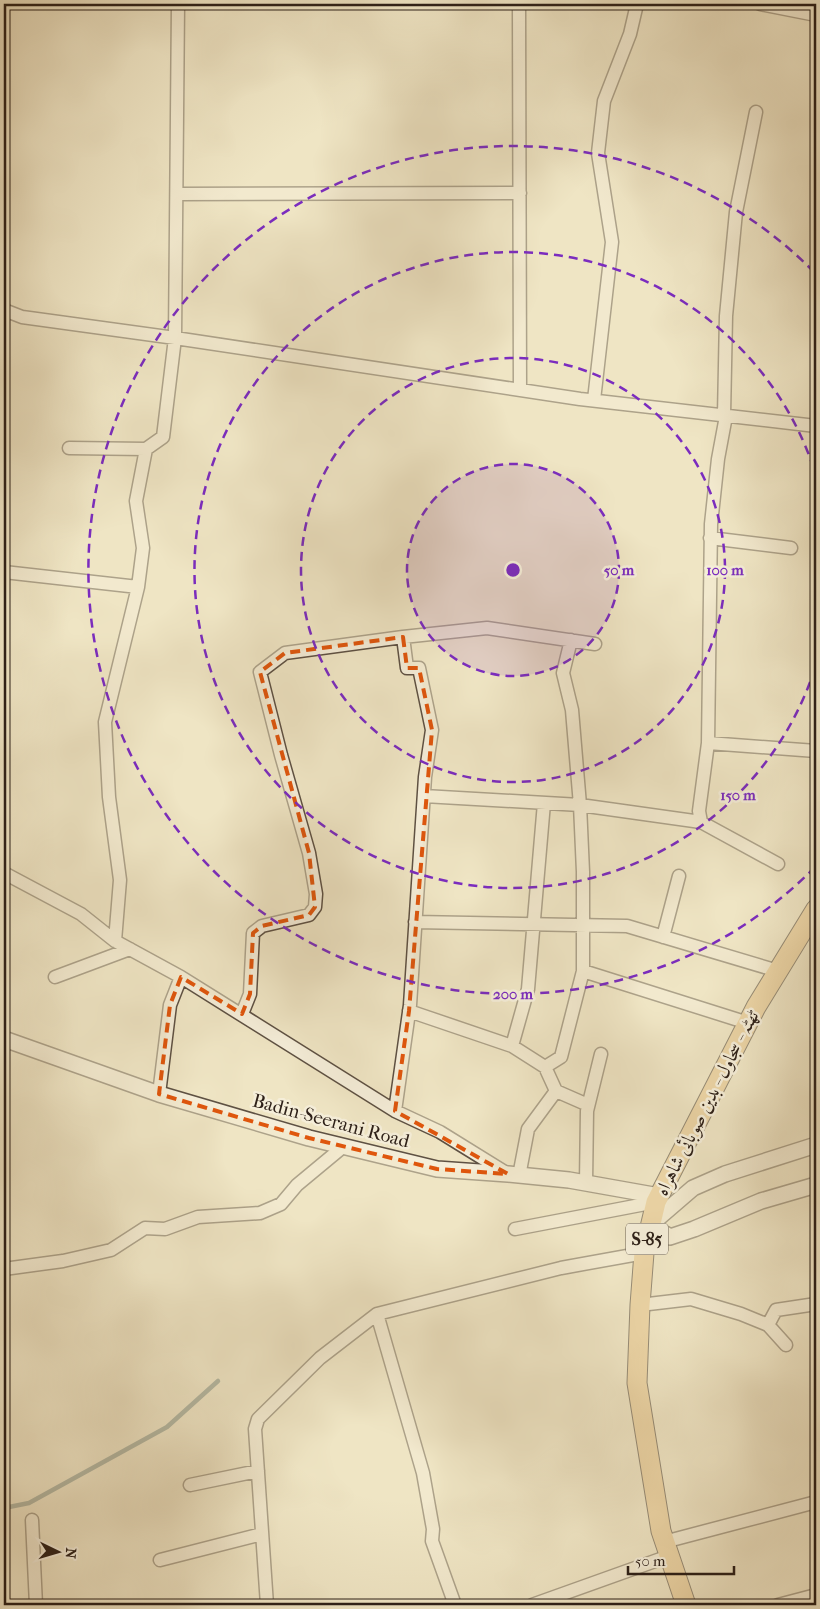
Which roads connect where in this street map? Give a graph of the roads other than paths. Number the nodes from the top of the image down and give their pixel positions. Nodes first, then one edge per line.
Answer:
1 (178, 4) edge
2 (520, 4) edge
3 (636, 4) edge
4 (760, 4) edge
5 (816, 15) edge
6 (756, 112) dead end
7 (520, 193) junction
8 (176, 194) junction
9 (4, 310) edge
10 (175, 338) junction
11 (520, 390) junction
12 (594, 400) junction
13 (726, 416) junction
14 (816, 426) edge
15 (69, 448) dead end
16 (146, 450) junction
17 (710, 538) junction
18 (791, 548) dead end
19 (4, 572) edge
20 (138, 587) junction
21 (403, 637) junction
22 (571, 640) junction
23 (595, 644) dead end
24 (708, 743) junction
25 (816, 751) edge
26 (424, 796) junction
27 (544, 803) junction
28 (580, 805) junction
29 (701, 822) junction
30 (778, 864) dead end
31 (4, 873) edge
32 (679, 876) dead end
33 (816, 910) edge
34 (415, 922) junction
35 (533, 924) junction
36 (583, 925) junction
37 (663, 937) junction
38 (115, 941) junction
39 (130, 949) junction
40 (583, 971) junction
41 (778, 971) junction
42 (181, 977) junction
43 (55, 978) dead end
44 (409, 1011) junction
45 (242, 1014) junction
46 (748, 1023) junction
47 (4, 1039) edge
48 (512, 1046) junction
49 (601, 1054) dead end
50 (545, 1066) junction
51 (556, 1091) junction
52 (159, 1094) junction
53 (588, 1105) junction
54 (395, 1111) junction
55 (816, 1145) edge
56 (344, 1146) junction
57 (514, 1175) junction
58 (586, 1183) junction
59 (816, 1185) edge
60 (657, 1199) junction
61 (650, 1225) junction
62 (515, 1229) dead end
63 (644, 1253) junction
64 (4, 1269) edge
65 (816, 1304) edge
66 (640, 1305) junction
67 (377, 1314) junction
68 (768, 1325) junction
69 (786, 1345) dead end
70 (258, 1472) junction
71 (190, 1485) dead end
72 (816, 1502) edge
73 (32, 1520) dead end
74 (262, 1534) junction
75 (667, 1549) junction
76 (160, 1560) dead end
77 (816, 1595) edge
78 (36, 1605) edge
79 (267, 1605) edge
80 (455, 1605) edge
81 (532, 1605) edge
82 (686, 1605) edge
83 (778, 1605) edge

1 - 8 street
2 - 7 street
3 - 12 street
4 - 5 street
6 - 13 street
7 - 8 street
7 - 11 street
8 - 10 street
9 - 10 street
10 - 11 street
10 - 16 street
11 - 12 street
12 - 13 street
13 - 14 street
13 - 17 street
15 - 16 street
16 - 20 street
17 - 18 street
17 - 24 street
19 - 20 street
20 - 38 street
21 - 22 street
21 - 26 street
21 - 45 street
22 - 23 street
22 - 28 street
24 - 25 street
24 - 29 street
26 - 27 street
26 - 34 street
27 - 28 street
27 - 35 street
28 - 29 street
28 - 36 street
29 - 30 street
31 - 38 street
32 - 37 street
33 - 41 main road, ٹھٹہ - سجاول - بدین صوبائی شاہراہ / S-85
34 - 35 street
34 - 44 street
35 - 36 street
35 - 48 street
36 - 37 street
36 - 40 street
37 - 41 street
38 - 39 street
39 - 42 street
39 - 43 street
40 - 46 street
40 - 50 street
41 - 46 main road, ٹھٹہ - سجاول - بدین صوبائی شاہراہ / S-85
42 - 45 street
42 - 52 street
44 - 48 street
44 - 54 street
45 - 54 street
46 - 60 main road, ٹھٹہ - سجاول - بدین صوبائی شاہراہ / S-85
47 - 52 street, Badin-Seerani Road
48 - 50 street
49 - 53 street
50 - 51 street
51 - 53 street
51 - 57 street
52 - 56 street, Badin-Seerani Road
53 - 58 street
54 - 57 street
55 - 61 street
56 - 57 street, Badin-Seerani Road
56 - 64 street
57 - 58 street, Badin-Seerani Road
58 - 60 street, Badin-Seerani Road
59 - 61 street
60 - 61 main road, ٹھٹہ - سجاول - بدین صوبائی شاہراہ / S-85
60 - 62 street
61 - 63 main road, ٹھٹہ - سجاول - بدین صوبائی شاہراہ / S-85
63 - 66 main road, ٹھٹہ - سجاول - بدین صوبائی شاہراہ / S-85
63 - 67 street
65 - 68 street
66 - 68 street
66 - 75 main road, ٹھٹہ - سجاول - بدین صوبائی شاہراہ / S-85
67 - 70 street
67 - 80 street
68 - 69 street
70 - 71 street
70 - 74 street
72 - 75 street
73 - 78 street
74 - 76 street
74 - 79 street
75 - 81 street
75 - 82 main road, ٹھٹہ - سجاول - بدین صوبائی شاہراہ / S-85
77 - 83 street

